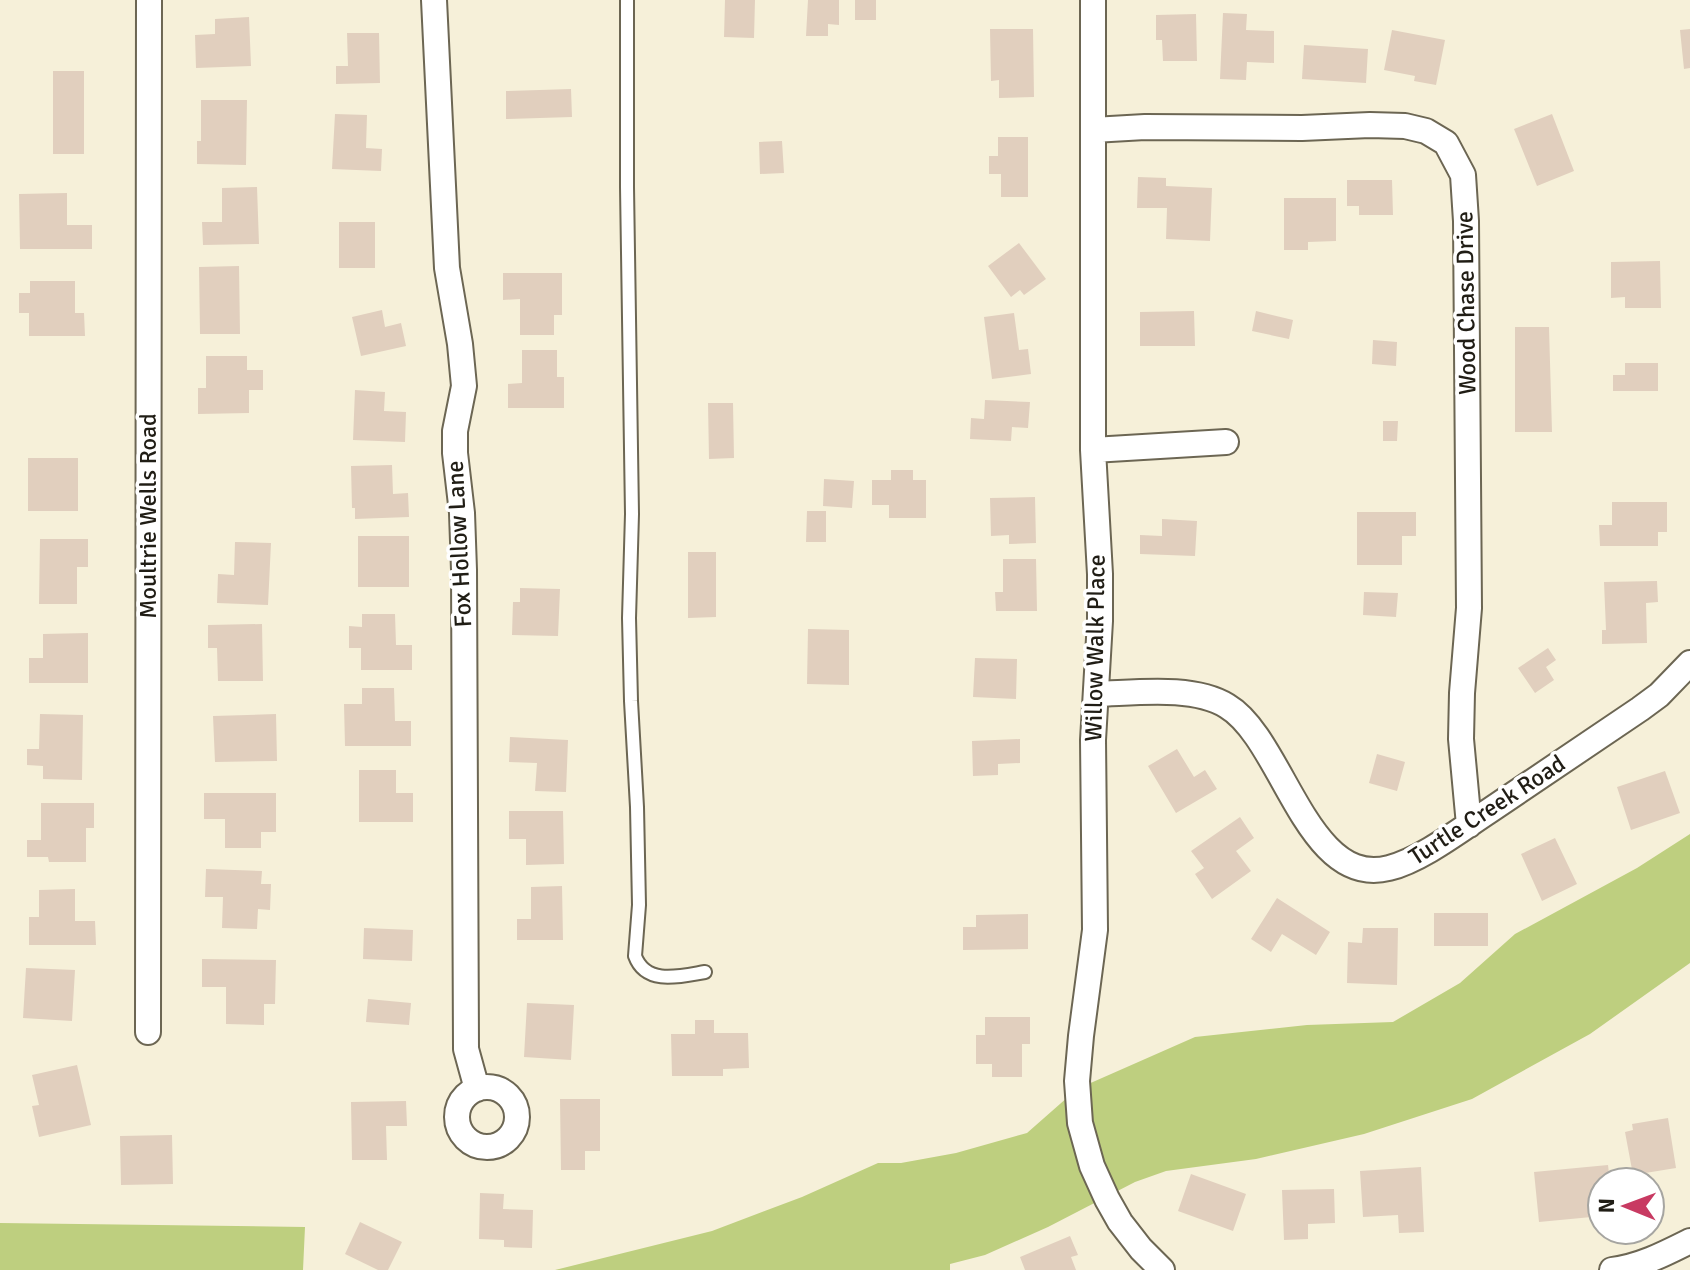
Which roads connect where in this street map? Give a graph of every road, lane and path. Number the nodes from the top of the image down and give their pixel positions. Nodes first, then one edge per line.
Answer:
1 (149, 0) edge
2 (434, 0) edge
3 (627, 0) edge
4 (1093, 0) edge
5 (1093, 130) junction
6 (1226, 442) dead end
7 (1093, 450) junction
8 (1690, 663) edge
9 (1096, 694) junction
10 (1469, 825) junction
11 (705, 972) dead end
12 (148, 1032) dead end
13 (477, 1089) dead end
14 (1690, 1241) edge
15 (1162, 1270) edge
16 (1612, 1270) edge

1 - 12 street, Moultrie Wells Road
2 - 13 street, Fox Hollow Lane
3 - 11 lane
4 - 5 street, Willow Walk Place
5 - 7 street, Willow Walk Place
5 - 10 street, Wood Chase Drive
6 - 7 street
7 - 9 street, Willow Walk Place
8 - 10 street, Turtle Creek Road
9 - 10 street, Turtle Creek Road
9 - 15 street, Willow Walk Place
14 - 16 street

